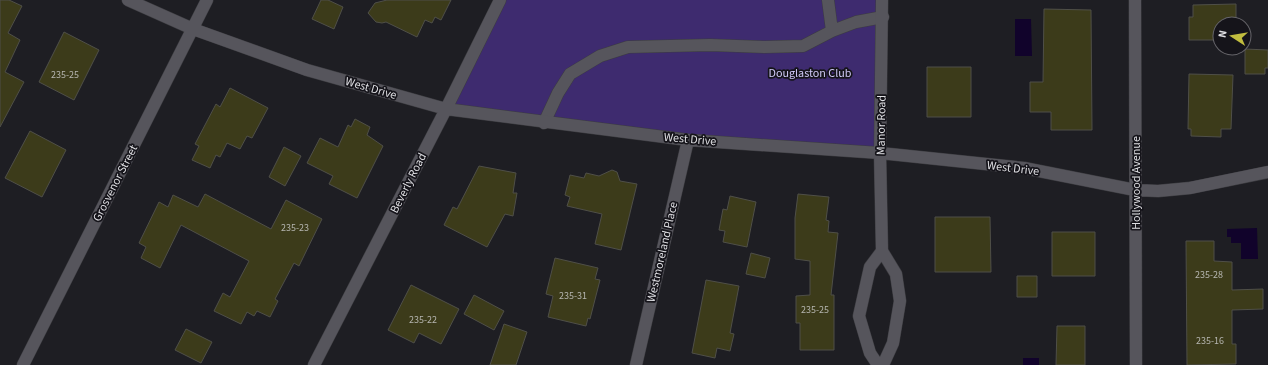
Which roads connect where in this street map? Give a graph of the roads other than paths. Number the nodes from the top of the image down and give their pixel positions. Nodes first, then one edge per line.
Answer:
1 (128, 0) edge
2 (207, 0) edge
3 (500, 0) edge
4 (828, 0) edge
5 (882, 0) edge
6 (1135, 0) edge
7 (883, 17) junction
8 (193, 29) junction
9 (832, 31) junction
10 (446, 109) junction
11 (544, 123) junction
12 (688, 140) junction
13 (880, 153) junction
14 (1268, 172) edge
15 (1135, 190) junction
16 (882, 251) junction
17 (23, 365) edge
18 (314, 365) edge
19 (636, 365) edge
20 (878, 365) edge
21 (883, 365) edge
22 (1136, 365) edge

1 - 8 street, West Drive
2 - 8 street, Grosvenor Street
3 - 10 street, Beverly Road
4 - 9 street
5 - 7 street, Manor Road
6 - 15 street, Hollywood Avenue
7 - 9 street
7 - 13 street, Manor Road
8 - 10 street, West Drive
8 - 17 street, Grosvenor Street
9 - 11 street
10 - 11 street, West Drive
10 - 18 street, Beverly Road
11 - 12 street, West Drive
12 - 13 street, West Drive
12 - 19 street, Westmoreland Place
13 - 15 street, West Drive
13 - 16 street, Manor Road
14 - 15 street, West Drive
15 - 22 street, Hollywood Avenue
16 - 20 street
16 - 21 street

